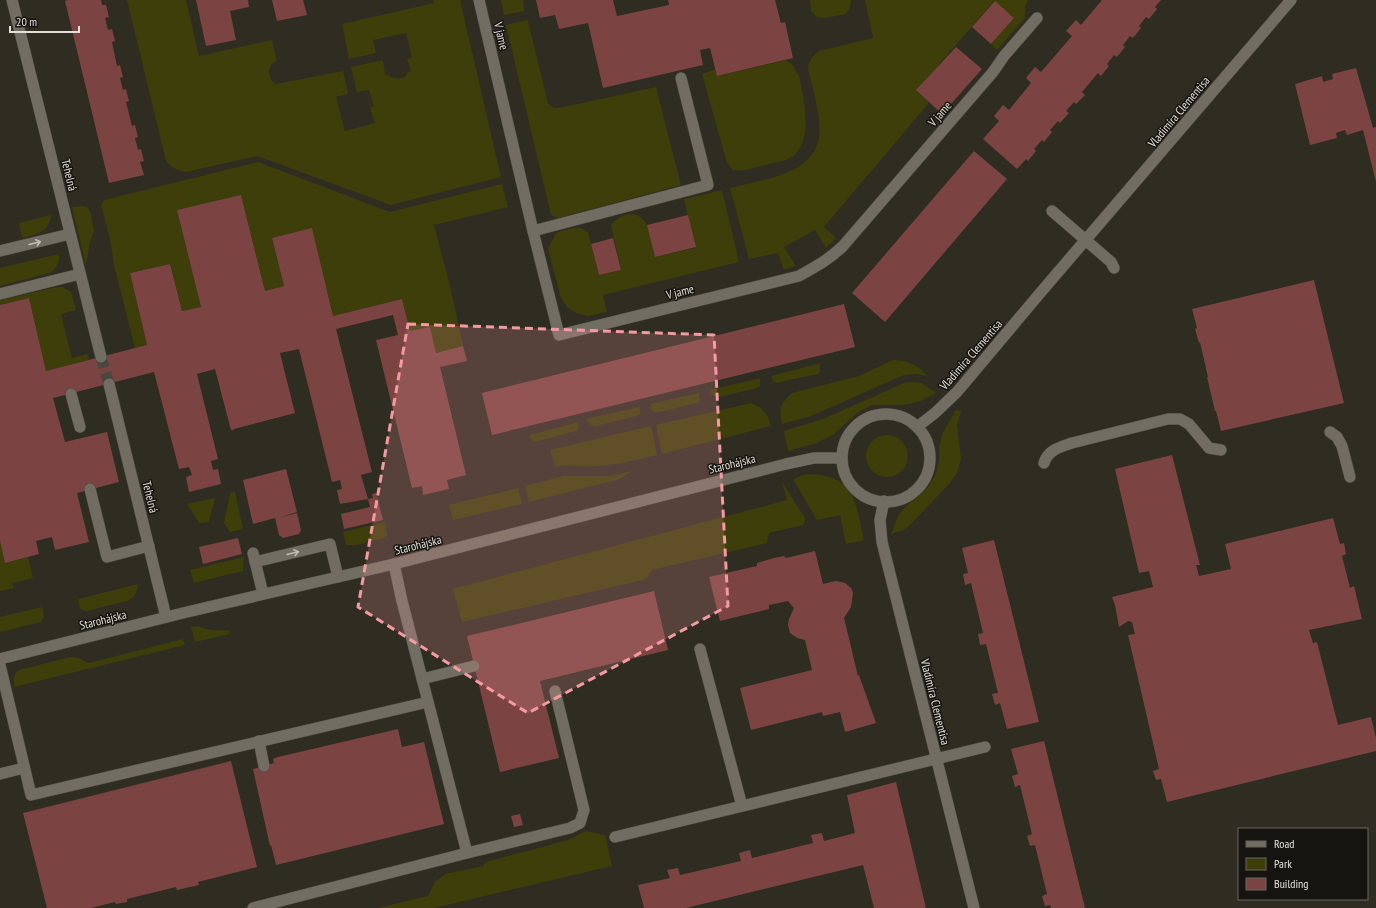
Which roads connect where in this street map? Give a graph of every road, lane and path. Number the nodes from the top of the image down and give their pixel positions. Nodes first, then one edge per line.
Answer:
1 (12, 0) edge
2 (479, 0) edge
3 (1291, 0) edge
4 (1036, 18) dead end
5 (681, 78) dead end
6 (1052, 211) dead end
7 (533, 231) junction
8 (70, 234) junction
9 (1087, 240) junction
10 (0, 251) edge
11 (1114, 268) dead end
12 (80, 274) junction
13 (0, 294) edge
14 (101, 356) tunnel mouth
15 (109, 384) tunnel mouth
16 (71, 394) dead end
17 (80, 427) dead end
18 (917, 427) junction
19 (1330, 432) dead end
20 (1221, 450) dead end
21 (842, 458) junction
22 (1044, 463) dead end
23 (1350, 477) dead end
24 (90, 489) dead end
25 (884, 501) junction
26 (149, 546) junction
27 (394, 564) junction
28 (338, 577) junction
29 (263, 594) junction
30 (166, 617) junction
31 (700, 649) dead end
32 (0, 659) edge
33 (0, 665) edge
34 (474, 666) dead end
35 (422, 680) junction
36 (555, 690) dead end
37 (428, 702) junction
38 (259, 741) junction
39 (985, 747) dead end
40 (935, 758) junction
41 (264, 766) dead end
42 (24, 768) junction
43 (0, 774) edge
44 (742, 806) junction
45 (615, 837) dead end
46 (467, 853) junction
47 (253, 908) edge
48 (974, 908) edge

1 - 8 street, Tehelná
2 - 7 street, V jame
3 - 9 street, Vladimíra Clementisa
4 - 7 street, V jame
5 - 7 street
6 - 9 street
10 -> 8 street
8 - 12 street, Tehelná
9 - 11 street
9 - 18 street, Vladimíra Clementisa
12 - 13 street
12 - 14 street, Tehelná
15 - 26 street, Tehelná
16 - 17 street
18 - 21 street
18 - 25 street
19 - 23 street
20 - 22 street
21 - 25 street
21 - 27 street, Starohájska
24 - 26 street
25 - 40 street, Vladimíra Clementisa
26 - 30 street, Tehelná
27 - 28 street, Starohájska
27 - 35 street
28 - 29 street, Starohájska
29 -> 28 street
29 - 30 street, Starohájska
30 - 32 street, Starohájska
31 - 44 street
33 - 42 street
34 - 35 street
35 - 37 street
36 - 46 street
37 - 38 street
37 - 46 street
38 - 41 street
38 - 42 street
39 - 40 street
40 - 44 street
40 - 48 street, Vladimíra Clementisa
42 - 43 street
44 - 45 street
46 - 47 street

